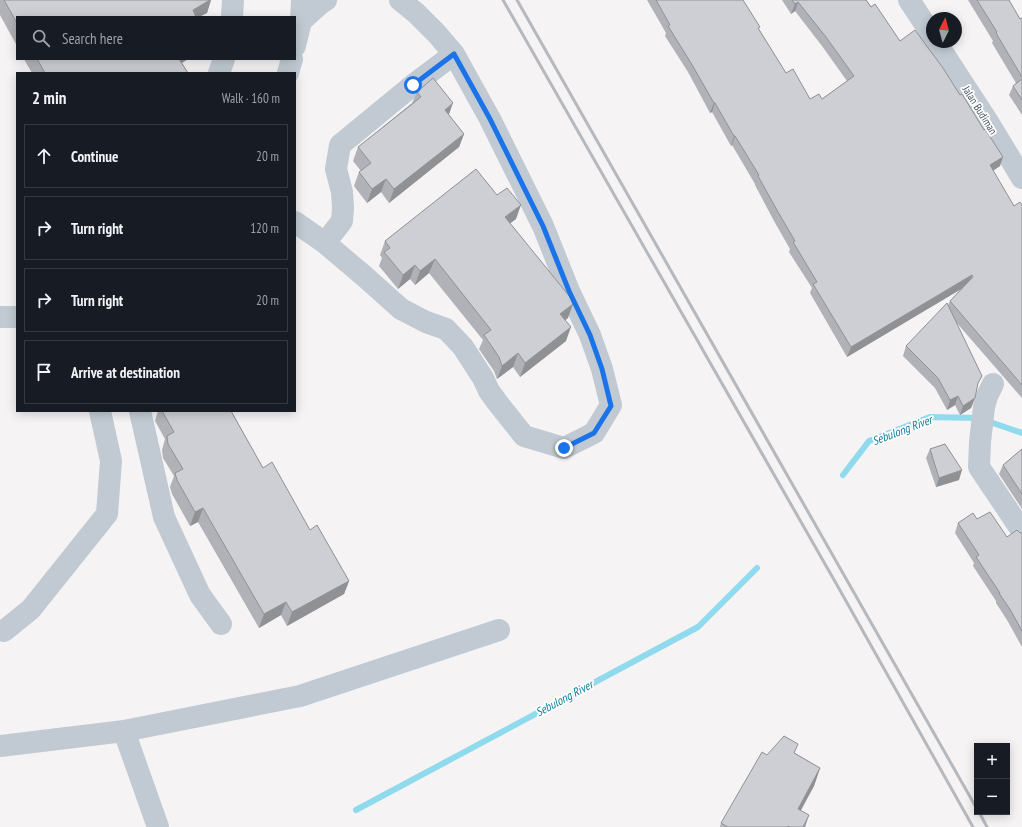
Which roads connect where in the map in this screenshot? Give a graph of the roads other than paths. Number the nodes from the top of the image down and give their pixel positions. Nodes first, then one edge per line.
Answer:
1 (233, 0) edge
2 (326, 0) edge
3 (400, 0) edge
4 (909, 0) edge
5 (302, 10) edge
6 (232, 16) edge
7 (926, 26) edge
8 (296, 41) edge
9 (940, 48) edge
10 (454, 54) junction
11 (224, 60) edge
12 (292, 60) edge
13 (219, 72) edge
14 (288, 72) edge
15 (1022, 178) edge
16 (296, 223) edge
17 (325, 243) junction
18 (0, 317) edge
19 (16, 317) edge
20 (993, 384) dead end
21 (100, 412) edge
22 (140, 412) edge
23 (1022, 531) edge
24 (221, 624) dead end
25 (499, 630) dead end
26 (4, 631) dead end
27 (124, 731) junction
28 (0, 746) edge
29 (158, 827) edge

1 - 6 street
2 - 5 street
3 - 10 street
4 - 7 street
5 - 8 street
9 - 15 street, Jalan Budiman
10 - 17 street
10 - 17 street
11 - 13 street
12 - 14 street
16 - 17 street
18 - 19 street
20 - 23 street
21 - 26 street
22 - 24 street
25 - 27 street
27 - 28 street
27 - 29 street

